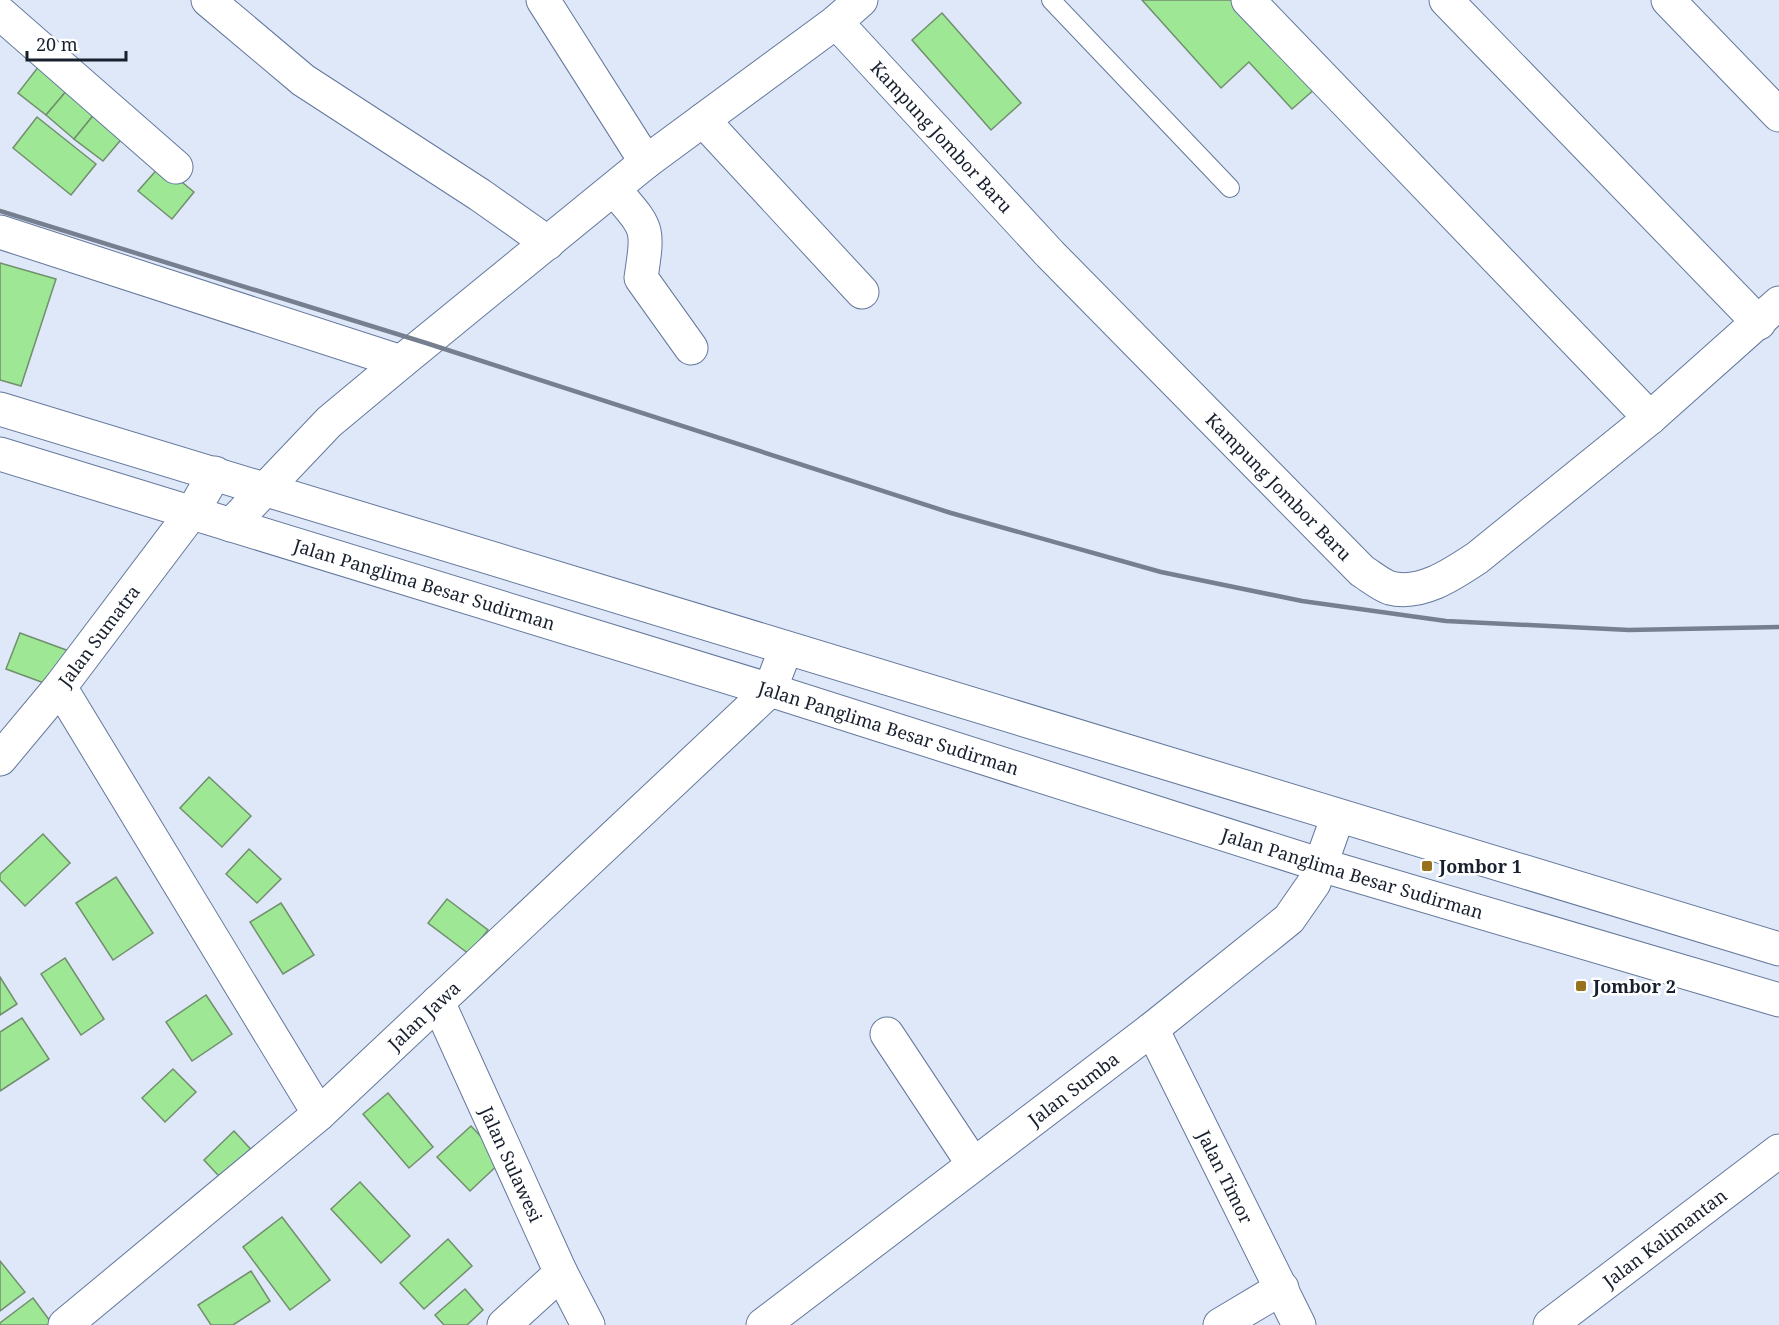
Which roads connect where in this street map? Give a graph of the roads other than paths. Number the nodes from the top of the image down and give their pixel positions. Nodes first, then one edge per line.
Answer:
1 (208, 0) edge
2 (543, 0) edge
3 (861, 0) edge
4 (1051, 0) edge
5 (1248, 0) edge
6 (1446, 0) edge
7 (1668, 0) edge
8 (0, 13) edge
9 (836, 22) junction
10 (1779, 115) edge
11 (703, 120) junction
12 (646, 162) junction
13 (176, 167) dead end
14 (1230, 188) dead end
15 (614, 189) junction
16 (0, 232) edge
17 (548, 243) junction
18 (862, 292) dead end
19 (1769, 313) edge
20 (691, 348) dead end
21 (401, 362) junction
22 (0, 409) edge
23 (1650, 418) junction
24 (0, 453) edge
25 (215, 473) junction
26 (265, 489) junction
27 (193, 511) junction
28 (231, 525) junction
29 (786, 648) junction
30 (60, 687) junction
31 (770, 690) junction
32 (0, 759) edge
33 (1338, 816) junction
34 (1321, 865) junction
35 (1779, 949) edge
36 (1779, 1000) edge
37 (438, 1002) junction
38 (1152, 1029) junction
39 (887, 1034) dead end
40 (319, 1114) junction
41 (1779, 1151) edge
42 (973, 1164) junction
43 (561, 1273) junction
44 (1282, 1288) junction
45 (65, 1325) edge
46 (504, 1325) edge
47 (588, 1325) edge
48 (763, 1325) edge
49 (1220, 1325) edge
50 (1299, 1325) edge
51 (1550, 1325) edge

1 - 17 street
2 - 12 street
3 - 9 street
4 - 14 lane
5 - 23 street
6 - 19 street
7 - 10 street
8 - 13 street
9 - 11 street
9 - 23 street, Kampung Jombor Baru
11 - 12 street
11 - 18 street
12 - 15 street
15 - 17 street
15 - 20 street
16 - 21 street
17 - 21 street
19 - 23 street, Kampung Jombor Baru
21 - 26 street
22 - 25 street
24 - 27 street, Jalan Panglima Besar Sudirman
25 - 26 street
25 - 27 street, Jalan Sumatra
26 - 28 street
26 - 29 street
27 - 28 street, Jalan Panglima Besar Sudirman
27 - 30 street, Jalan Sumatra
28 - 31 street, Jalan Panglima Besar Sudirman
29 - 31 street
29 - 33 street
30 - 32 street, Jalan Sumatra
30 - 40 street
31 - 34 street, Jalan Panglima Besar Sudirman
31 - 37 street, Jalan Jawa
33 - 34 street, Jalan Sumba
33 - 35 street
34 - 36 street, Jalan Panglima Besar Sudirman
34 - 38 street, Jalan Sumba
37 - 40 street, Jalan Jawa
37 - 43 street, Jalan Sulawesi
38 - 42 street, Jalan Sumba
38 - 44 street, Jalan Timor
39 - 42 street
40 - 45 street, Jalan Jawa
41 - 51 street, Jalan Kalimantan
42 - 48 street, Jalan Sumba
43 - 46 street
43 - 47 street, Jalan Sulawesi
44 - 49 street
44 - 50 street, Jalan Timor

